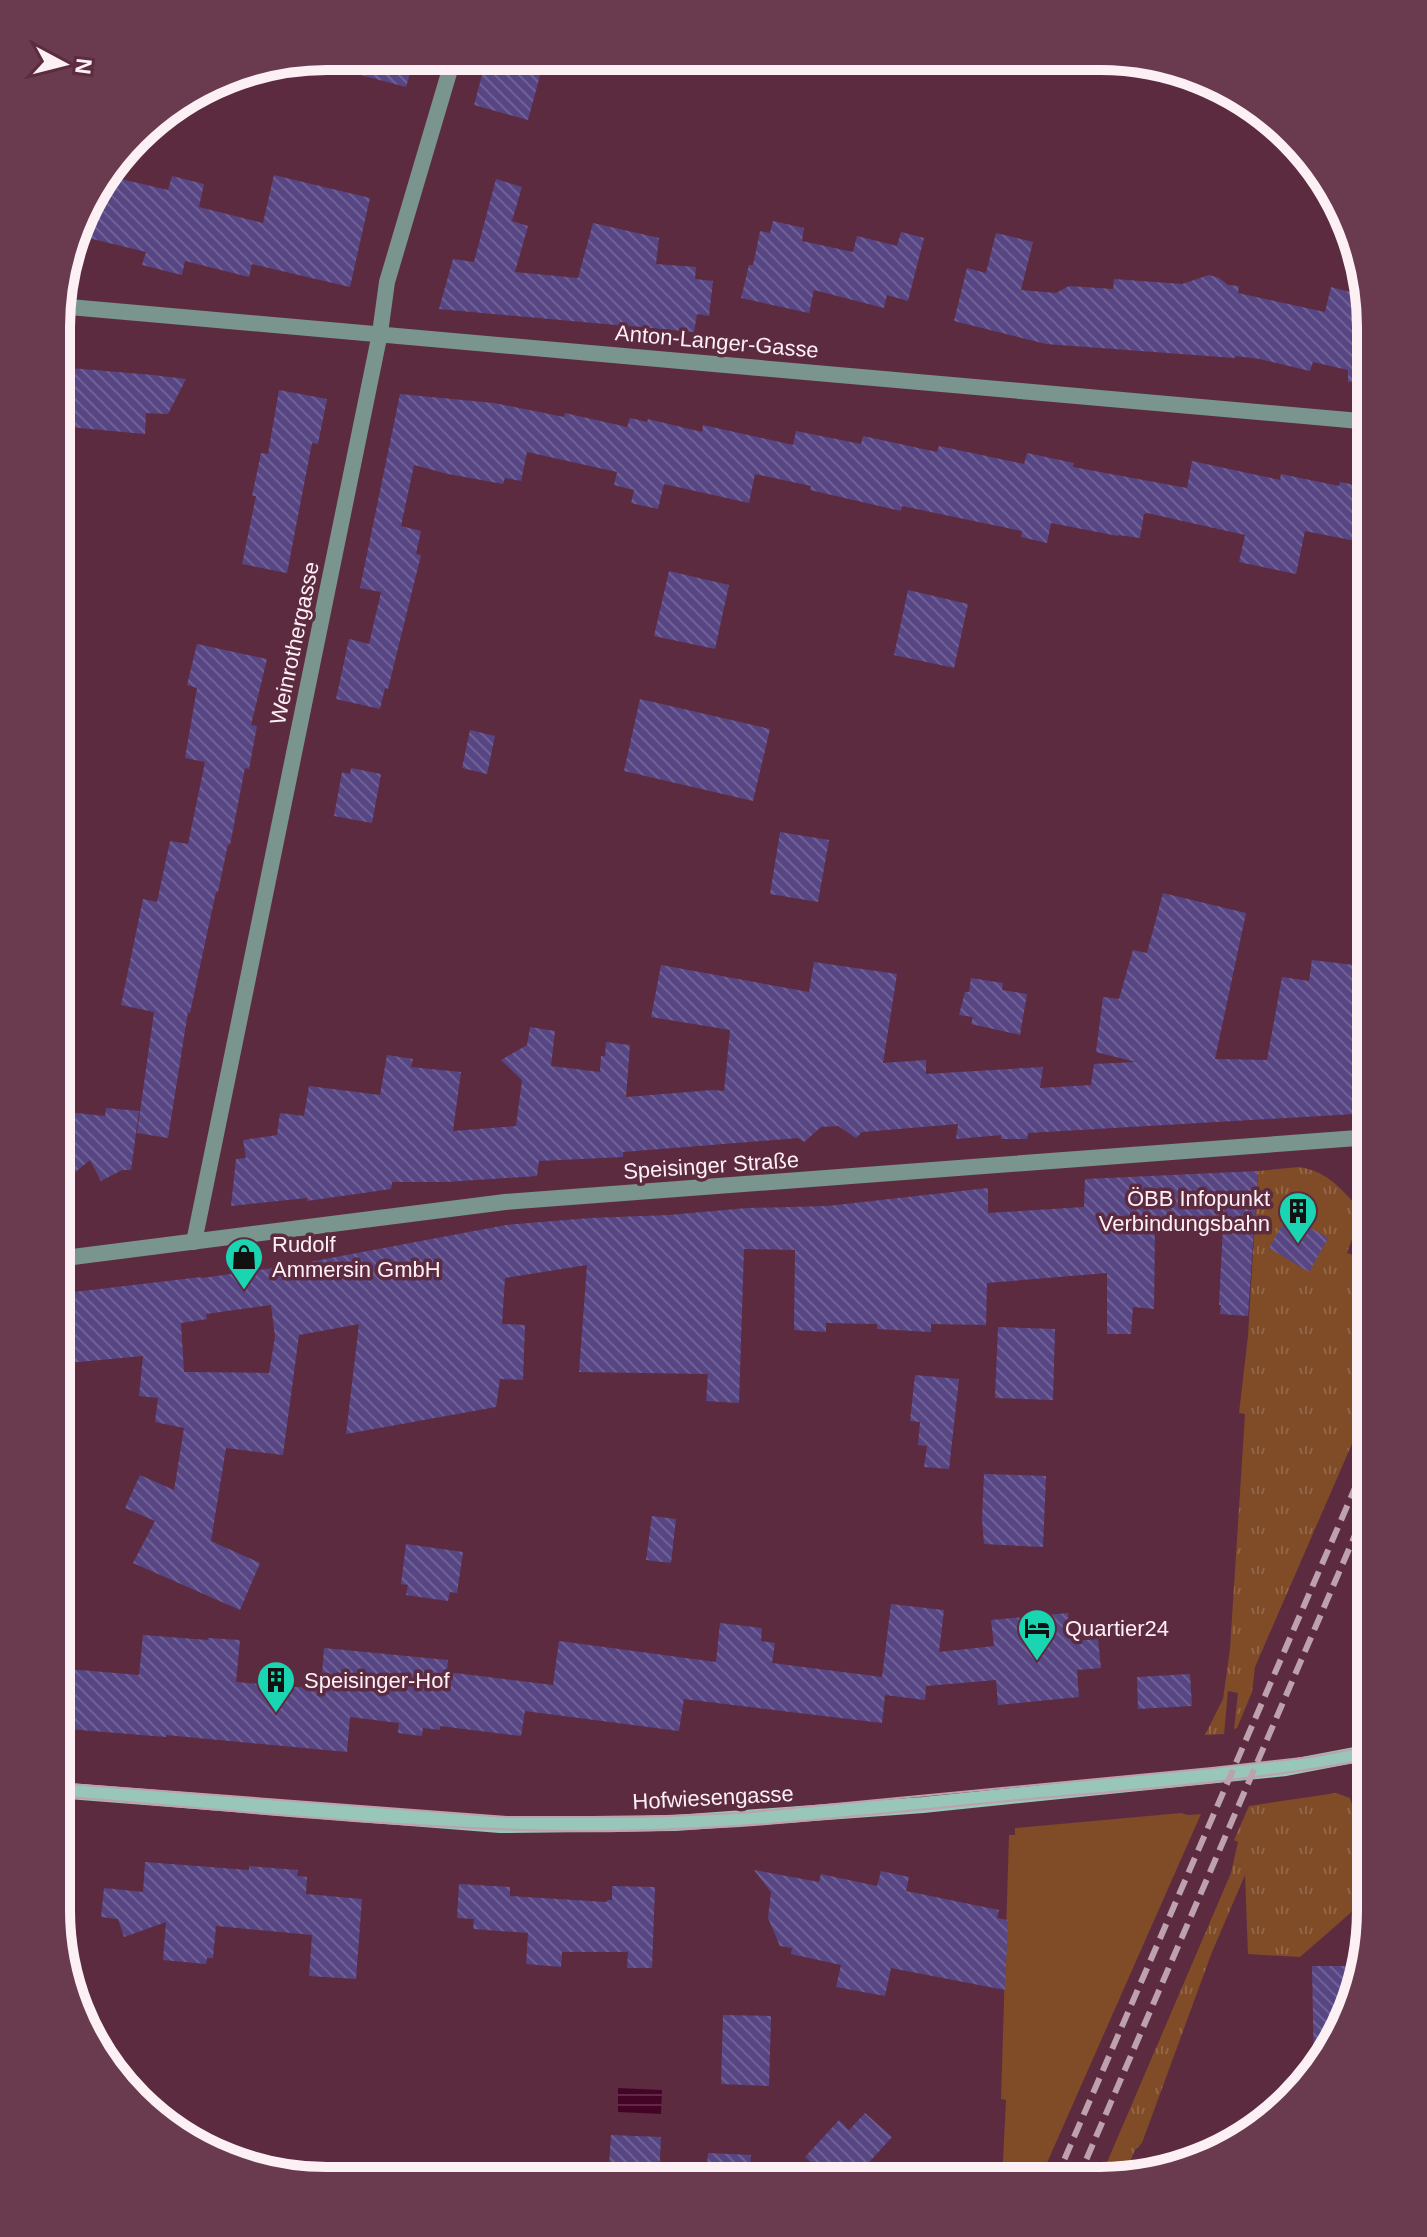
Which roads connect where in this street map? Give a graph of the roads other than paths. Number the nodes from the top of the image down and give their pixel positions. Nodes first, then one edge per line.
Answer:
1 (450, 71) edge
2 (71, 307) edge
3 (380, 333) junction
4 (1357, 421) edge
5 (1356, 1138) edge
6 (194, 1242) junction
7 (70, 1257) edge
8 (1356, 1755) edge
9 (70, 1791) edge

1 - 3 street, Weinrothergasse
2 - 3 street, Anton-Langer-Gasse
3 - 4 street, Anton-Langer-Gasse
3 - 6 street, Weinrothergasse
5 - 6 street, Speisinger Straße
6 - 7 street, Speisinger Straße
8 - 9 main road, Hofwiesengasse

